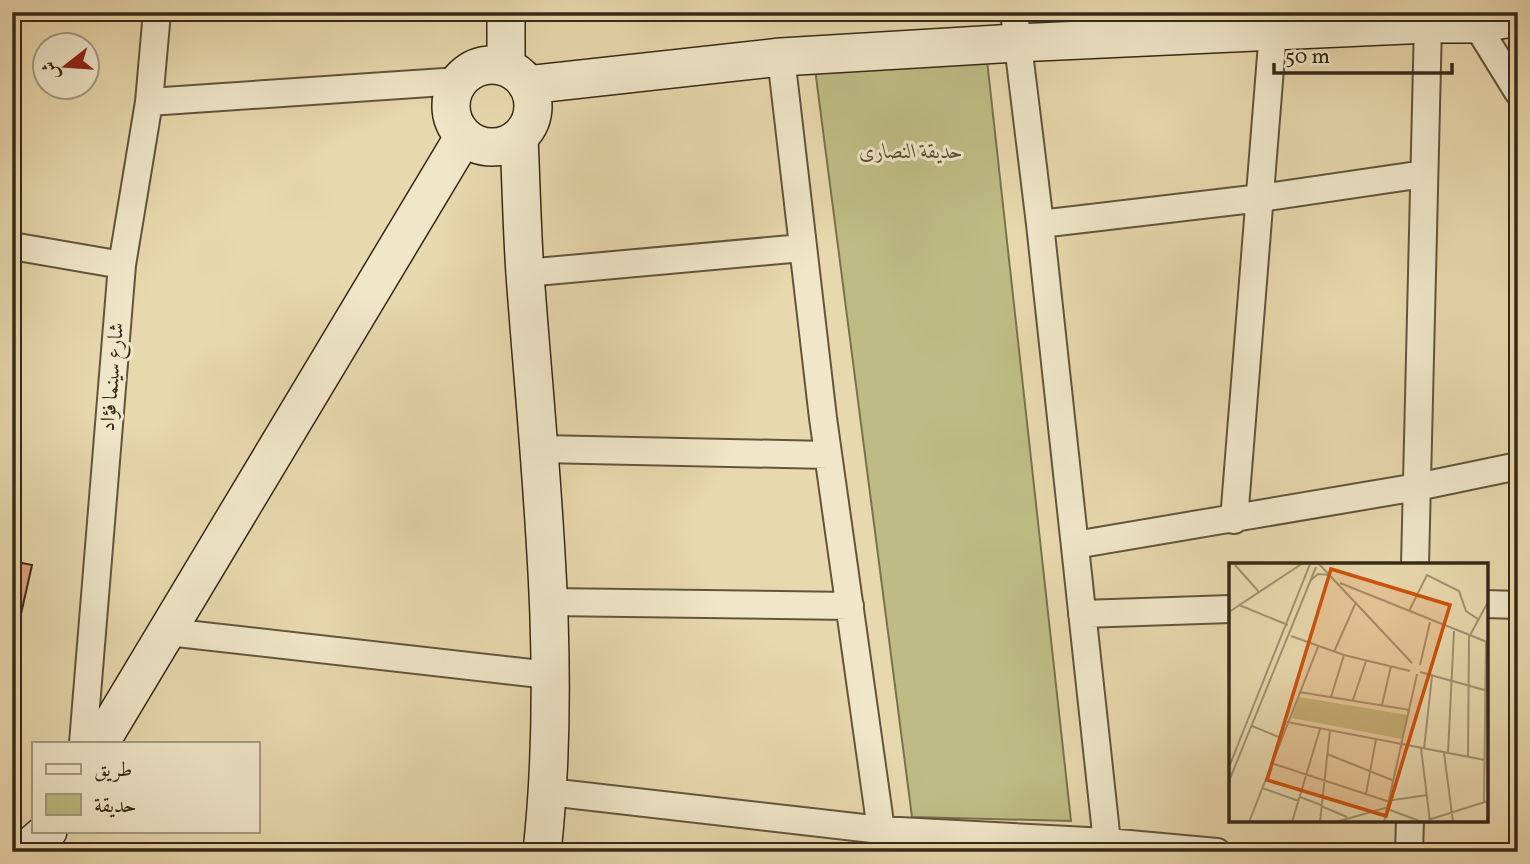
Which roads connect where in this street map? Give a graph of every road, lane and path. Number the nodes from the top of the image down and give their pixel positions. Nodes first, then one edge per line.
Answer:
1 (157, 12) edge
2 (506, 12) edge
3 (1518, 17) edge
4 (1425, 18) edge
5 (1476, 18) edge
6 (1015, 28) edge
7 (1273, 31) junction
8 (780, 57) junction
9 (517, 76) junction
10 (459, 80) junction
11 (1518, 92) edge
12 (149, 102) junction
13 (464, 136) junction
14 (519, 136) junction
15 (1424, 174) junction
16 (1261, 198) junction
17 (1040, 224) junction
18 (12, 246) edge
19 (802, 248) junction
20 (122, 265) junction
21 (525, 273) junction
22 (541, 449) junction
23 (828, 455) junction
24 (1518, 466) edge
25 (1417, 487) junction
26 (1234, 520) junction
27 (1075, 545) junction
28 (1415, 563) edge
29 (548, 602) junction
30 (1488, 604) edge
31 (1518, 605) edge
32 (850, 606) junction
33 (1229, 609) edge
34 (1082, 614) junction
35 (168, 632) junction
36 (549, 675) junction
37 (83, 742) edge
38 (101, 742) edge
39 (549, 792) junction
40 (1410, 822) edge
41 (881, 830) junction
42 (49, 832) edge
43 (50, 832) edge
44 (1107, 842) junction
45 (24, 852) edge
46 (46, 852) edge
47 (542, 852) edge
48 (1217, 852) edge
49 (1409, 852) edge

1 - 12 street, شارع سينما فؤاد
2 - 9 street
3 - 5 street
4 - 5 street
4 - 7 street
4 - 15 street
5 - 11 street
6 - 7 street
6 - 8 street
6 - 17 street
7 - 16 street
8 - 9 street
8 - 19 street
9 - 10 street
9 - 14 street
10 - 12 street
10 - 13 street
12 - 20 street, شارع سينما فؤاد
13 - 14 street
13 - 35 street
14 - 21 street
15 - 16 street
15 - 25 street
16 - 17 street
16 - 26 street
17 - 27 street
18 - 20 street
19 - 21 street
19 - 23 street
20 - 37 street, شارع سينما فؤاد
21 - 22 street
22 - 23 street
22 - 29 street
23 - 32 street
24 - 25 street
25 - 26 street
25 - 28 street
26 - 27 street
27 - 34 street
29 - 32 street
29 - 36 street
30 - 31 street
32 - 41 street
33 - 34 street
34 - 44 street
35 - 36 street
35 - 38 street
36 - 39 street
39 - 41 street
39 - 47 street
40 - 49 street
41 - 44 street
42 - 45 street
43 - 46 street
44 - 48 street

